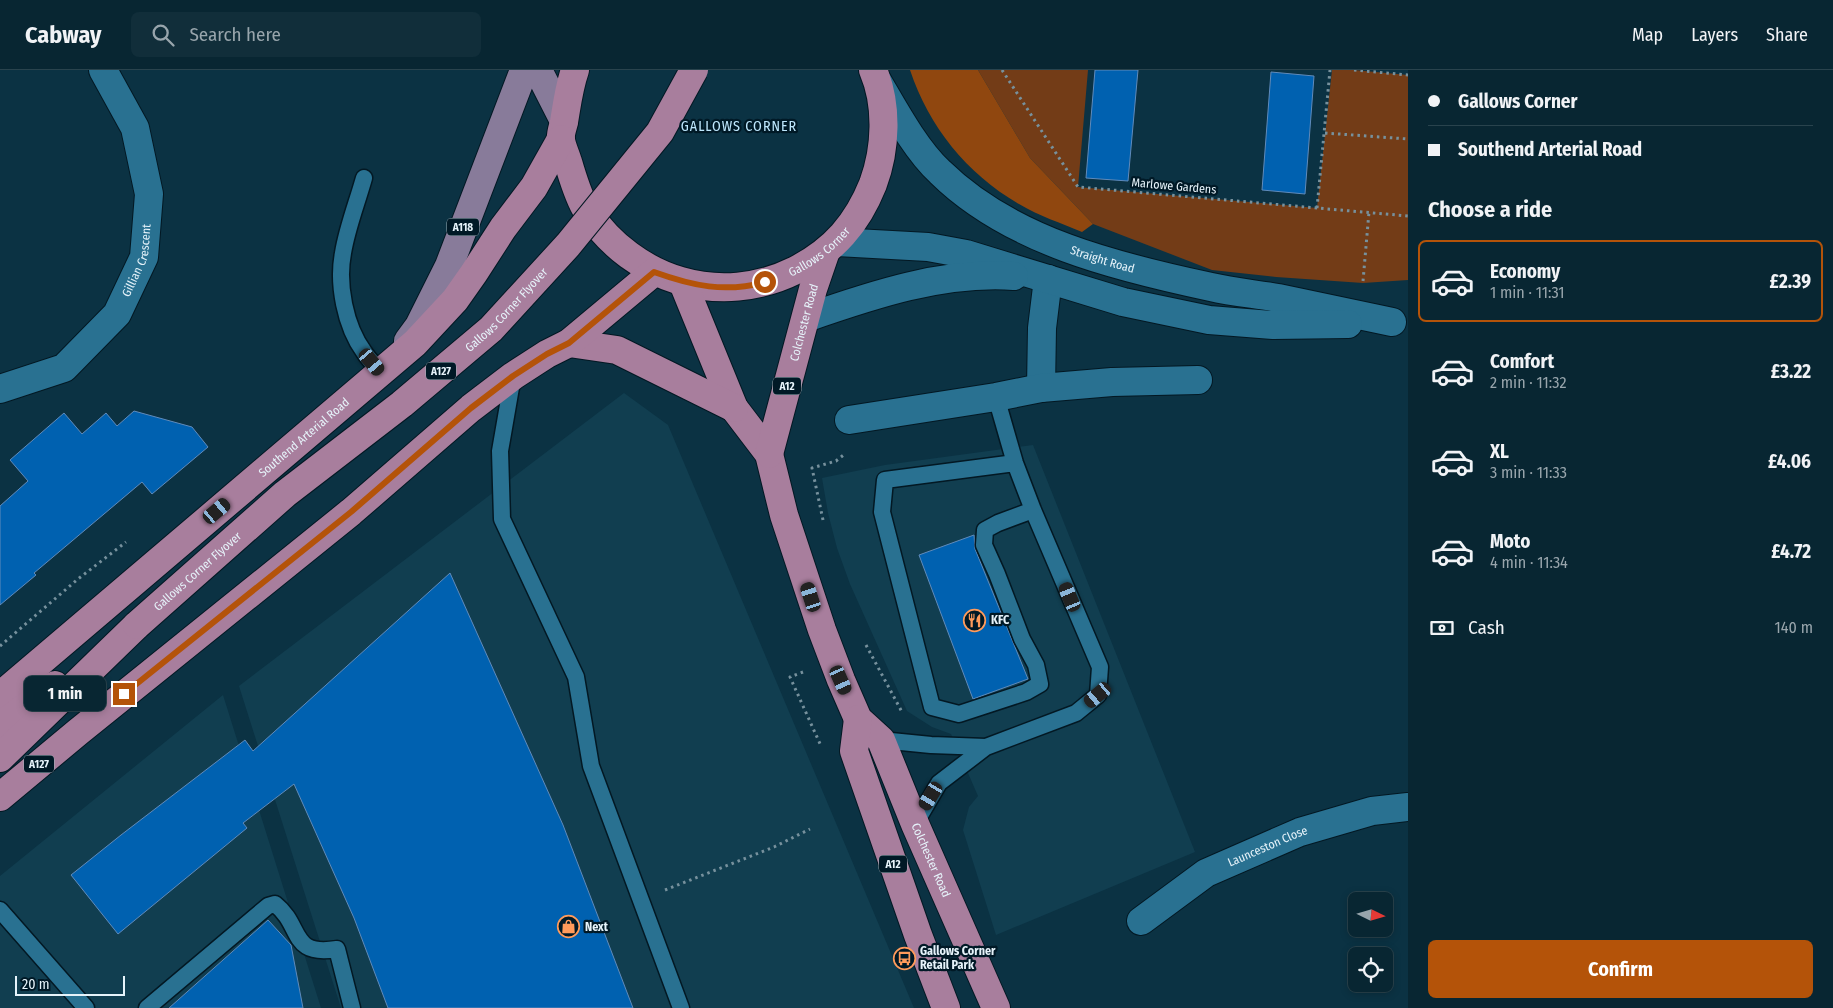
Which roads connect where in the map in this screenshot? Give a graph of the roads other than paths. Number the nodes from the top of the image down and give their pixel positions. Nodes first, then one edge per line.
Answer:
1 (103, 70) edge
2 (524, 70) edge
3 (538, 70) edge
4 (575, 70) edge
5 (694, 70) edge
6 (875, 76) edge
7 (562, 130) junction
8 (364, 178) dead end
9 (832, 246) junction
10 (654, 272) junction
11 (1048, 279) junction
12 (683, 283) junction
13 (806, 318) junction
14 (1400, 322) edge
15 (569, 343) junction
16 (382, 373) junction
17 (513, 376) junction
18 (1198, 380) dead end
19 (1042, 388) junction
20 (0, 389) edge
21 (996, 397) junction
22 (734, 408) junction
23 (848, 420) road end
24 (769, 454) junction
25 (1015, 463) junction
26 (1033, 510) junction
27 (137, 625) junction
28 (0, 696) edge
29 (858, 719) junction
30 (0, 726) edge
31 (881, 740) junction
32 (986, 747) junction
33 (0, 758) edge
34 (0, 797) edge
35 (1408, 807) edge
36 (915, 824) junction
37 (0, 910) edge
38 (1141, 921) dead end
39 (86, 1008) edge
40 (147, 1008) edge
41 (352, 1008) edge
42 (681, 1008) edge
43 (946, 1008) edge
44 (996, 1008) edge

1 - 20 street, Gillian Crescent
2 - 16 main road, A118
3 - 7 main road
4 - 7 highway, Gallows Corner
5 - 27 highway, Gallows Corner Flyover / A127, bridge
6 - 9 highway, Gallows Corner
6 - 14 street, Straight Road
7 - 10 highway, Gallows Corner
7 - 16 highway, Southend Arterial Road
8 - 16 lane
9 - 11 street, Straight Road
9 - 12 highway, Gallows Corner
9 - 13 highway, Colchester Road / A12
10 - 12 highway, Gallows Corner
10 - 15 highway, A127
11 - 13 street
11 - 14 street, Straight Road
11 - 19 street
12 - 22 highway, Colchester Road / A12
13 - 24 highway, Colchester Road / A12
15 - 17 highway, A127
15 - 22 highway
16 - 28 highway, Southend Arterial Road
17 - 34 highway, A127
17 - 42 lane
18 - 19 street
19 - 21 street
21 - 23 street
21 - 25 lane
22 - 24 highway, Colchester Road / A12
24 - 29 highway, Colchester Road / A12
25 - 26 lane
25 - 26 lane
26 - 32 lane
27 - 30 highway, A127
27 - 33 highway, A127
29 - 31 highway, Colchester Road / A12
29 - 43 highway, A12
31 - 32 lane
31 - 36 highway, Colchester Road / A12
32 - 36 lane
35 - 38 street, Launceston Close
36 - 44 highway, Colchester Road / A12
37 - 39 lane
40 - 41 lane

